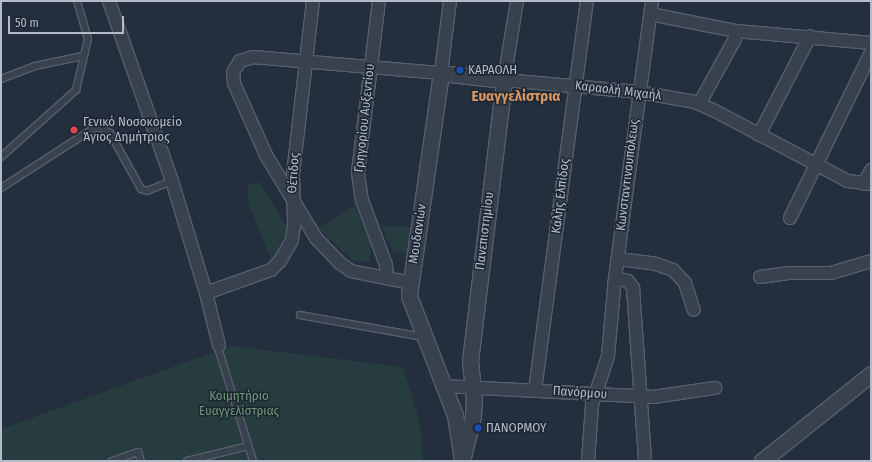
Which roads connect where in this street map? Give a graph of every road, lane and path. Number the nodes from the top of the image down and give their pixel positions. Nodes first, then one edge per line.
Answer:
1 (77, 1) edge
2 (109, 1) edge
3 (313, 1) edge
4 (379, 1) edge
5 (450, 1) edge
6 (517, 1) edge
7 (587, 1) edge
8 (652, 1) edge
9 (650, 14) junction
10 (736, 31) junction
11 (810, 36) junction
12 (871, 43) edge
13 (871, 54) edge
14 (83, 56) junction
15 (305, 62) junction
16 (370, 67) junction
17 (441, 73) junction
18 (1, 79) edge
19 (504, 80) junction
20 (575, 86) junction
21 (639, 92) junction
22 (699, 104) junction
23 (759, 135) junction
24 (1, 157) edge
25 (816, 165) junction
26 (871, 170) edge
27 (172, 181) junction
28 (868, 184) edge
29 (1, 188) edge
30 (292, 201) junction
31 (790, 218) dead end
32 (618, 259) junction
33 (871, 261) edge
34 (760, 277) dead end
35 (387, 278) junction
36 (615, 278) junction
37 (410, 283) junction
38 (206, 293) junction
39 (694, 310) dead end
40 (300, 315) dead end
41 (423, 337) junction
42 (219, 348) joint
43 (871, 374) edge
44 (443, 386) junction
45 (473, 387) junction
46 (715, 388) dead end
47 (536, 390) junction
48 (596, 395) junction
49 (642, 396) junction
50 (248, 446) junction
51 (462, 460) edge
52 (112, 461) edge
53 (141, 461) edge
54 (188, 461) edge
55 (253, 461) edge
56 (588, 461) edge
57 (645, 461) edge
58 (762, 461) edge

1 - 14 lane
2 - 27 street
3 - 15 street, Θέτιδος
4 - 16 street, Γρηγορίου Αυξεντίου
5 - 17 street, Μουδανιών
6 - 19 street, Πανεπιστημίου
7 - 20 street, Καλής Ελπίδος
8 - 9 street, Κωνσταντινουπόλεως
9 - 10 street
9 - 21 street, Κωνσταντινουπόλεως
10 - 11 street
10 - 22 street
11 - 12 street
11 - 23 street
13 - 25 street
14 - 18 lane
14 - 24 lane
15 - 16 street, Καραολή Μιχαήλ
15 - 30 street, Θέτιδος
15 - 30 street, Καραολή Μιχαήλ
16 - 17 street, Καραολή Μιχαήλ
16 - 35 street, Γρηγορίου Αυξεντίου
17 - 19 street, Καραολή Μιχαήλ
17 - 37 street, Μουδανιών
19 - 20 street, Καραολή Μιχαήλ
19 - 45 street, Πανεπιστημίου
20 - 21 street, Καραολή Μιχαήλ
20 - 47 street, Καλής Ελπίδος
21 - 22 street, Καραολή Μιχαήλ
21 - 32 street, Κωνσταντινουπόλεως
22 - 23 street, Καραολή Μιχαήλ
23 - 25 street, Καραολή Μιχαήλ
25 - 28 street, Καραολή Μιχαήλ
25 - 31 street
26 - 28 street
27 - 29 lane
27 - 38 street
30 - 35 street
30 - 38 street, Θέτιδος
32 - 36 street, Κωνσταντινουπόλεως
32 - 39 street
33 - 34 street
35 - 37 street
36 - 48 street, Κωνσταντινουπόλεως
36 - 49 street
37 - 41 street, Μουδανιών
38 - 42 street
40 - 41 lane
41 - 44 street, Μουδανιών
42 - 50 lane
43 - 58 street
44 - 45 street, Πανόρμου
44 - 51 street, Μουδανιών
45 - 47 street, Πανόρμου
45 - 51 street, Πανεπιστημίου
46 - 49 street, Πανόρμου
47 - 48 street, Πανόρμου
48 - 49 street, Πανόρμου
48 - 56 street, Κωνσταντινουπόλεως
49 - 57 street
50 - 54 lane
50 - 55 lane
52 - 53 lane

